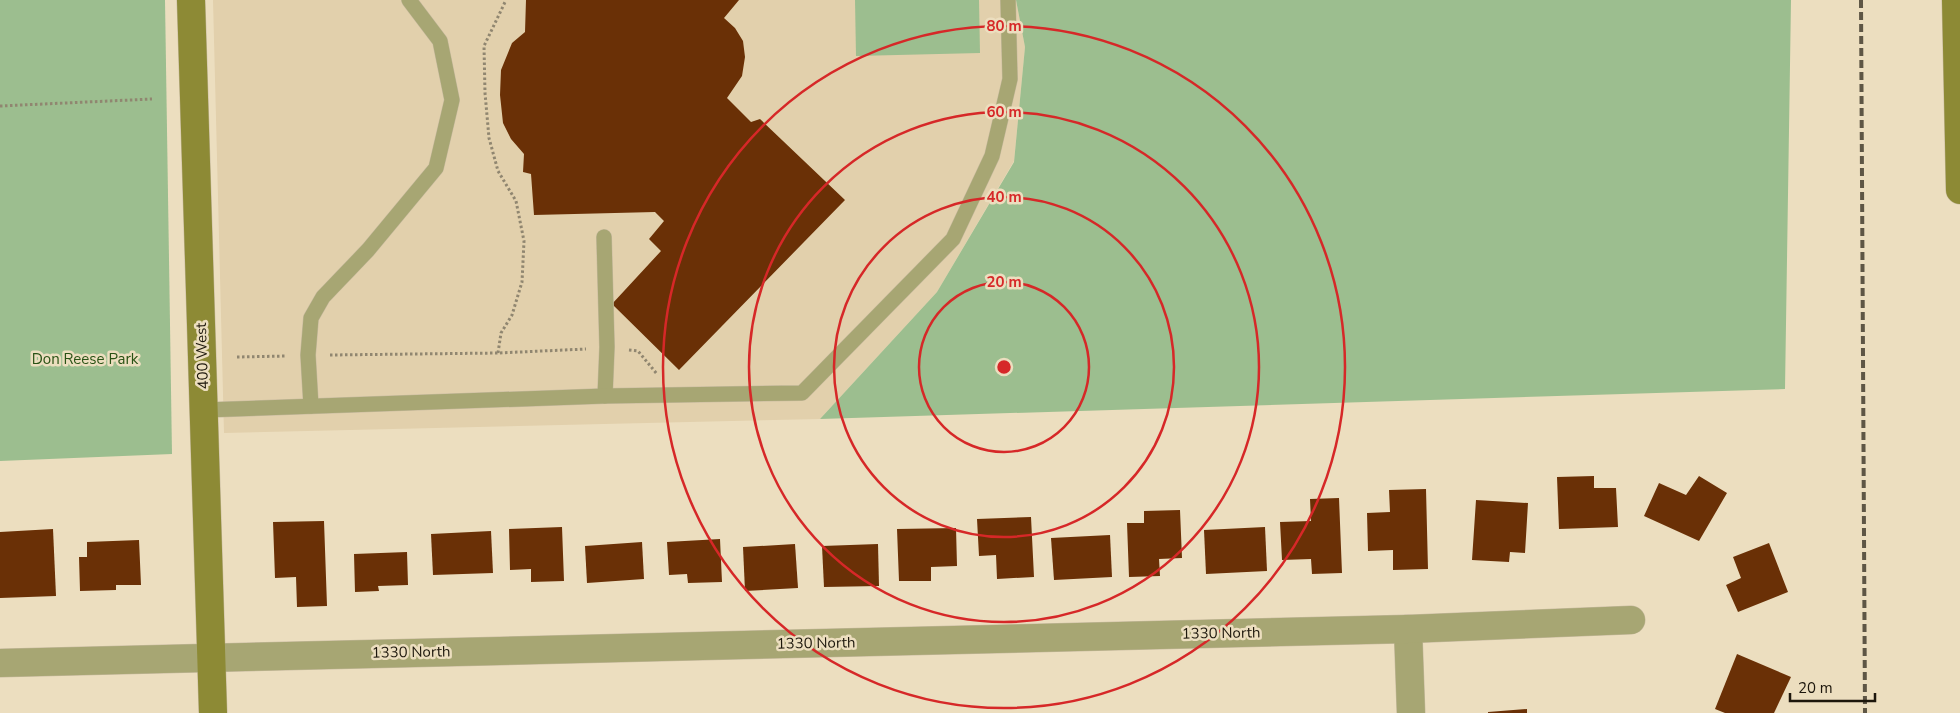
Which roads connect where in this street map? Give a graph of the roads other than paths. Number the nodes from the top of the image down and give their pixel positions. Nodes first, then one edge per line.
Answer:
1 (191, 0) edge
2 (409, 0) edge
3 (1008, 0) edge
4 (1956, 0) edge
5 (1960, 190) edge
6 (604, 237) dead end
7 (605, 396) junction
8 (311, 406) junction
9 (204, 410) junction
10 (1631, 620) dead end
11 (1408, 629) junction
12 (212, 656) junction
13 (0, 663) edge
14 (213, 713) edge
15 (1411, 713) edge

1 - 9 street, 400 West
2 - 8 lane
3 - 7 lane
4 - 5 street
6 - 7 lane
7 - 8 lane
8 - 9 lane
9 - 12 street, 400 West
10 - 11 street, 1330 North
11 - 12 street, 1330 North
11 - 15 street
12 - 13 street, 1330 North
12 - 14 street, 400 West

